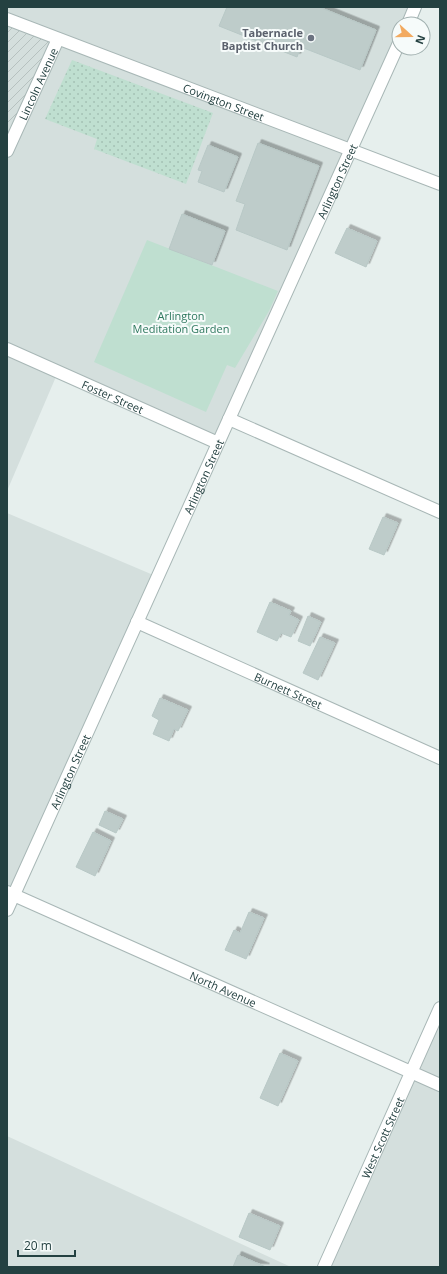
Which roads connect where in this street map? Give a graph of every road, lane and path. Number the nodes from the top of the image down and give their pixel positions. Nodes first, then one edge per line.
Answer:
1 (7, 19) edge
2 (58, 39) junction
3 (393, 56) edge
4 (351, 150) junction
5 (7, 151) edge
6 (440, 184) edge
7 (7, 350) edge
8 (229, 419) junction
9 (218, 443) junction
10 (440, 512) edge
11 (137, 622) junction
12 (440, 758) edge
13 (10, 893) edge
14 (7, 910) edge
15 (440, 1008) edge
16 (411, 1072) junction
17 (440, 1085) edge
18 (324, 1267) edge

1 - 2 street, Covington Street
2 - 4 street, Covington Street
2 - 5 street, Lincoln Avenue
3 - 4 street, Arlington Street
4 - 6 street, Covington Street
4 - 8 street, Arlington Street
7 - 9 street, Foster Street
8 - 9 street, Arlington Street
8 - 10 street
9 - 11 street, Arlington Street
11 - 12 street, Burnett Street
11 - 13 street, Arlington Street
13 - 14 street, Arlington Street
13 - 16 street, North Avenue
15 - 16 street, West Scott Street
16 - 17 street, North Avenue
16 - 18 street, West Scott Street

